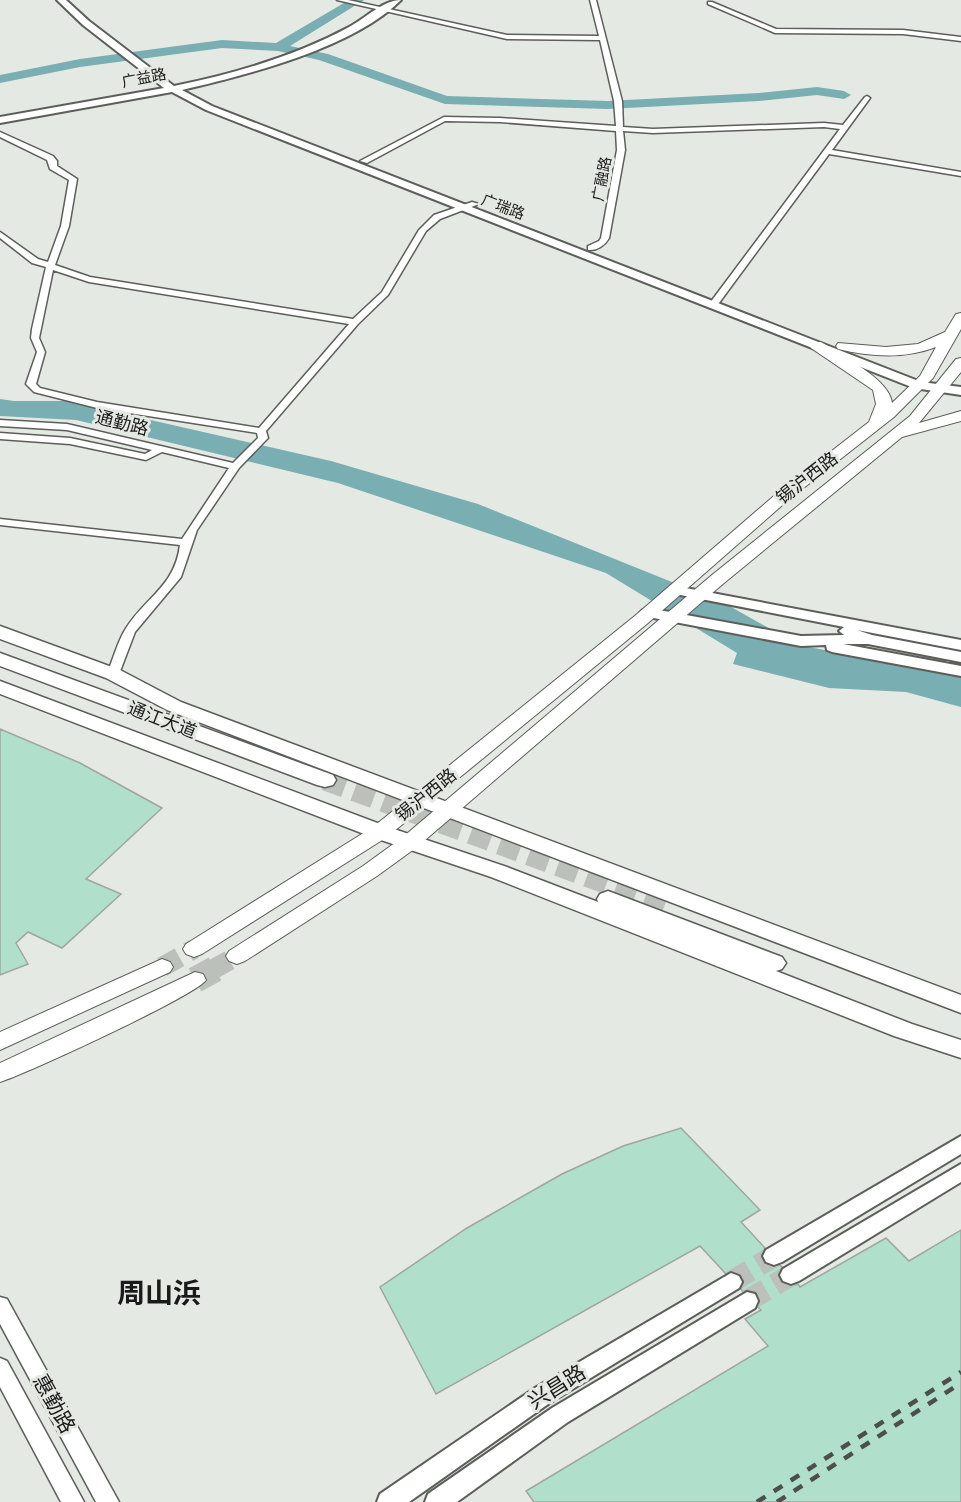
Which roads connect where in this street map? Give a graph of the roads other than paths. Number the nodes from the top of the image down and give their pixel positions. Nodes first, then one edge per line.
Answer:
1 (61, 0) edge
2 (74, 0) edge
3 (340, 0) edge
4 (397, 0) edge
5 (592, 0) edge
6 (710, 3) dead end
7 (384, 4) edge
8 (375, 6) junction
9 (602, 38) junction
10 (961, 39) edge
11 (312, 46) junction
12 (173, 85) junction
13 (867, 98) dead end
14 (0, 117) edge
15 (620, 128) junction
16 (846, 128) junction
17 (0, 134) edge
18 (828, 152) junction
19 (364, 161) junction
20 (961, 174) edge
21 (469, 206) junction
22 (0, 234) edge
23 (591, 248) junction
24 (50, 267) junction
25 (716, 301) junction
26 (961, 317) edge
27 (355, 322) junction
28 (951, 335) junction
29 (816, 345) junction
30 (843, 346) junction
31 (961, 362) edge
32 (922, 381) junction
33 (953, 386) edge
34 (961, 416) edge
35 (0, 423) edge
36 (877, 423) junction
37 (262, 434) junction
38 (895, 435) junction
39 (0, 436) edge
40 (159, 450) junction
41 (235, 466) junction
42 (0, 522) edge
43 (186, 543) junction
44 (675, 590) junction
45 (700, 595) junction
46 (645, 616) junction
47 (810, 617) junction
48 (671, 621) junction
49 (0, 632) edge
50 (868, 639) junction
51 (801, 641) junction
52 (961, 645) edge
53 (961, 657) edge
54 (0, 659) edge
55 (961, 671) edge
56 (0, 673) edge
57 (113, 674) junction
58 (0, 687) edge
59 (422, 799) junction
60 (447, 808) junction
61 (380, 832) junction
62 (410, 842) junction
63 (484, 852) dead end
64 (665, 904) tunnel mouth
65 (194, 949) tunnel mouth
66 (237, 956) tunnel mouth
67 (162, 967) tunnel mouth
68 (195, 981) tunnel mouth
69 (961, 1004) edge
70 (961, 1017) edge
71 (961, 1039) edge
72 (0, 1042) edge
73 (961, 1049) edge
74 (0, 1073) edge
75 (961, 1144) edge
76 (961, 1172) edge
77 (774, 1256) tunnel mouth
78 (791, 1275) tunnel mouth
79 (731, 1282) tunnel mouth
80 (747, 1301) tunnel mouth
81 (0, 1305) edge
82 (0, 1367) edge
83 (73, 1502) edge
84 (108, 1502) edge
85 (389, 1502) edge
86 (437, 1502) edge

1 - 12 main road, 广瑞路
2 - 12 main road, 广瑞路
3 - 8 street
4 - 7 main road
5 - 9 street, 广融路
6 - 10 street
7 - 8 main road
7 - 9 street
7 - 11 main road
8 - 11 main road
9 - 15 street, 广融路
11 - 12 main road, 广益路
12 - 14 main road, 广益路
12 - 19 main road, 广瑞路
12 - 21 main road, 广瑞路
13 - 16 street
15 - 16 street
15 - 19 street
15 - 23 street, 广融路
16 - 18 street
17 - 24 street
18 - 20 street
18 - 25 street
19 - 21 main road, 广瑞路
21 - 23 main road, 广瑞路
21 - 25 main road, 广瑞路
21 - 27 street
22 - 24 street
23 - 25 main road, 广瑞路
24 - 27 street
24 - 37 street
25 - 29 main road, 广瑞路
25 - 30 main road, 广瑞路
26 - 28 main road, 锡沪西路
27 - 37 street
28 - 30 main road
28 - 32 main road, 锡沪西路
29 - 32 main road, 广瑞路
29 - 36 main road
30 - 32 main road, 广瑞路
31 - 33 main road, 锡沪西路
32 - 33 main road, 广瑞路
32 - 36 main road, 锡沪西路
33 - 38 main road, 锡沪西路
34 - 38 main road
35 - 40 street, 通勤路
36 - 44 main road, 锡沪西路
37 - 41 street
38 - 45 main road, 锡沪西路
39 - 40 street
40 - 41 street, 通勤路
41 - 43 street
42 - 43 street
43 - 57 street
44 - 45 main road
44 - 46 main road, 锡沪西路
45 - 47 main road
45 - 48 main road, 锡沪西路
46 - 48 main road
46 - 59 main road, 锡沪西路
47 - 50 main road
47 - 52 main road
48 - 51 main road
48 - 60 main road, 锡沪西路
49 - 57 highway
50 - 51 main road
50 - 53 main road
51 - 55 main road
54 - 56 highway, 通江大道
57 - 59 highway
58 - 61 highway
59 - 60 highway
59 - 61 main road, 锡沪西路
60 - 62 main road, 锡沪西路
60 - 69 highway
61 - 62 highway
61 - 65 main road, 锡沪西路
62 - 66 main road, 锡沪西路
62 - 73 highway
63 - 71 highway
64 - 70 highway
67 - 72 main road
68 - 74 main road
75 - 77 main road
76 - 78 main road
79 - 85 main road, 兴昌路
80 - 86 main road, 兴昌路
81 - 84 street, 惠勤路
82 - 83 street, 惠勤路

